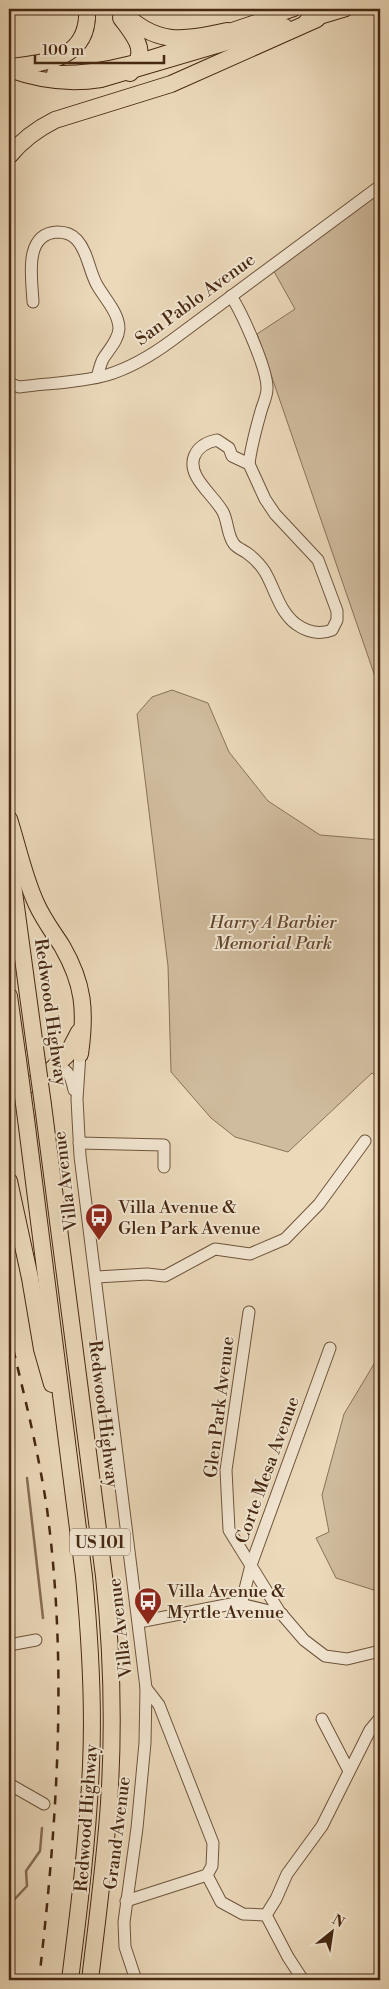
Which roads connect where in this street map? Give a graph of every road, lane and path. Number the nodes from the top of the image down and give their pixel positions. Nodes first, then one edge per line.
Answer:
1 (87, 9) edge
2 (113, 9) edge
3 (119, 9) edge
4 (294, 9) edge
5 (346, 9) edge
6 (317, 18) junction
7 (227, 31) junction
8 (134, 67) junction
9 (9, 68) edge
10 (9, 156) edge
11 (380, 186) edge
12 (231, 296) junction
13 (33, 302) dead end
14 (97, 377) junction
15 (9, 383) edge
16 (249, 464) junction
17 (9, 819) edge
18 (9, 855) edge
19 (9, 996) edge
20 (83, 1022) junction
21 (80, 1054) joint
22 (49, 1072) junction
23 (9, 1099) edge
24 (77, 1099) junction
25 (365, 1141) dead end
26 (79, 1143) junction
27 (164, 1167) dead end
28 (9, 1181) edge
29 (96, 1277) junction
30 (249, 1312) dead end
31 (330, 1348) dead end
32 (68, 1445) junction
33 (250, 1565) junction
34 (240, 1605) junction
35 (282, 1614) junction
36 (138, 1622) junction
37 (36, 1640) dead end
38 (9, 1645) edge
39 (380, 1651) edge
40 (146, 1688) junction
41 (380, 1718) edge
42 (322, 1719) dead end
43 (349, 1771) junction
44 (9, 1784) edge
45 (44, 1804) dead end
46 (207, 1875) junction
47 (126, 1901) junction
48 (266, 1915) junction
49 (70, 1980) edge
50 (90, 1980) edge
51 (136, 1980) edge
52 (303, 1980) edge

1 - 9 highway
2 - 8 highway
3 - 7 highway
4 - 7 main road
5 - 6 main road
6 - 8 main road
6 - 10 highway
7 - 8 main road
8 - 9 main road
11 - 12 street, San Pablo Avenue
12 - 14 street, San Pablo Avenue
12 - 16 street
13 - 14 street
14 - 15 street, San Pablo Avenue
16 - 16 street
17 - 20 highway
18 - 50 highway, Redwood Highway / US 101, bridge
19 - 32 highway, Redwood Highway / US 101, bridge
20 - 21 highway
20 - 22 highway
21 - 24 street, Villa Avenue
22 - 23 main road
22 - 24 street, Villa Avenue
24 - 26 street, Villa Avenue
25 - 29 street
26 - 27 street
26 - 29 street, Villa Avenue
28 - 32 highway
29 - 36 street, Villa Avenue
30 - 33 street, Glen Park Avenue
31 - 33 street, Corte Mesa Avenue
32 - 49 highway, Redwood Highway / US 101
33 - 34 street, Corte Mesa Avenue
33 - 35 street, Glen Park Avenue
34 - 35 street
34 - 36 street
35 - 39 street, Glen Park Avenue
36 - 40 street, Villa Avenue
37 - 38 street
40 - 46 street, Villa Avenue
40 - 47 street, Grand Avenue
41 - 43 street
42 - 43 street
43 - 48 street
44 - 45 street
46 - 47 street
46 - 48 street
47 - 51 street, Grand Avenue
48 - 52 street

